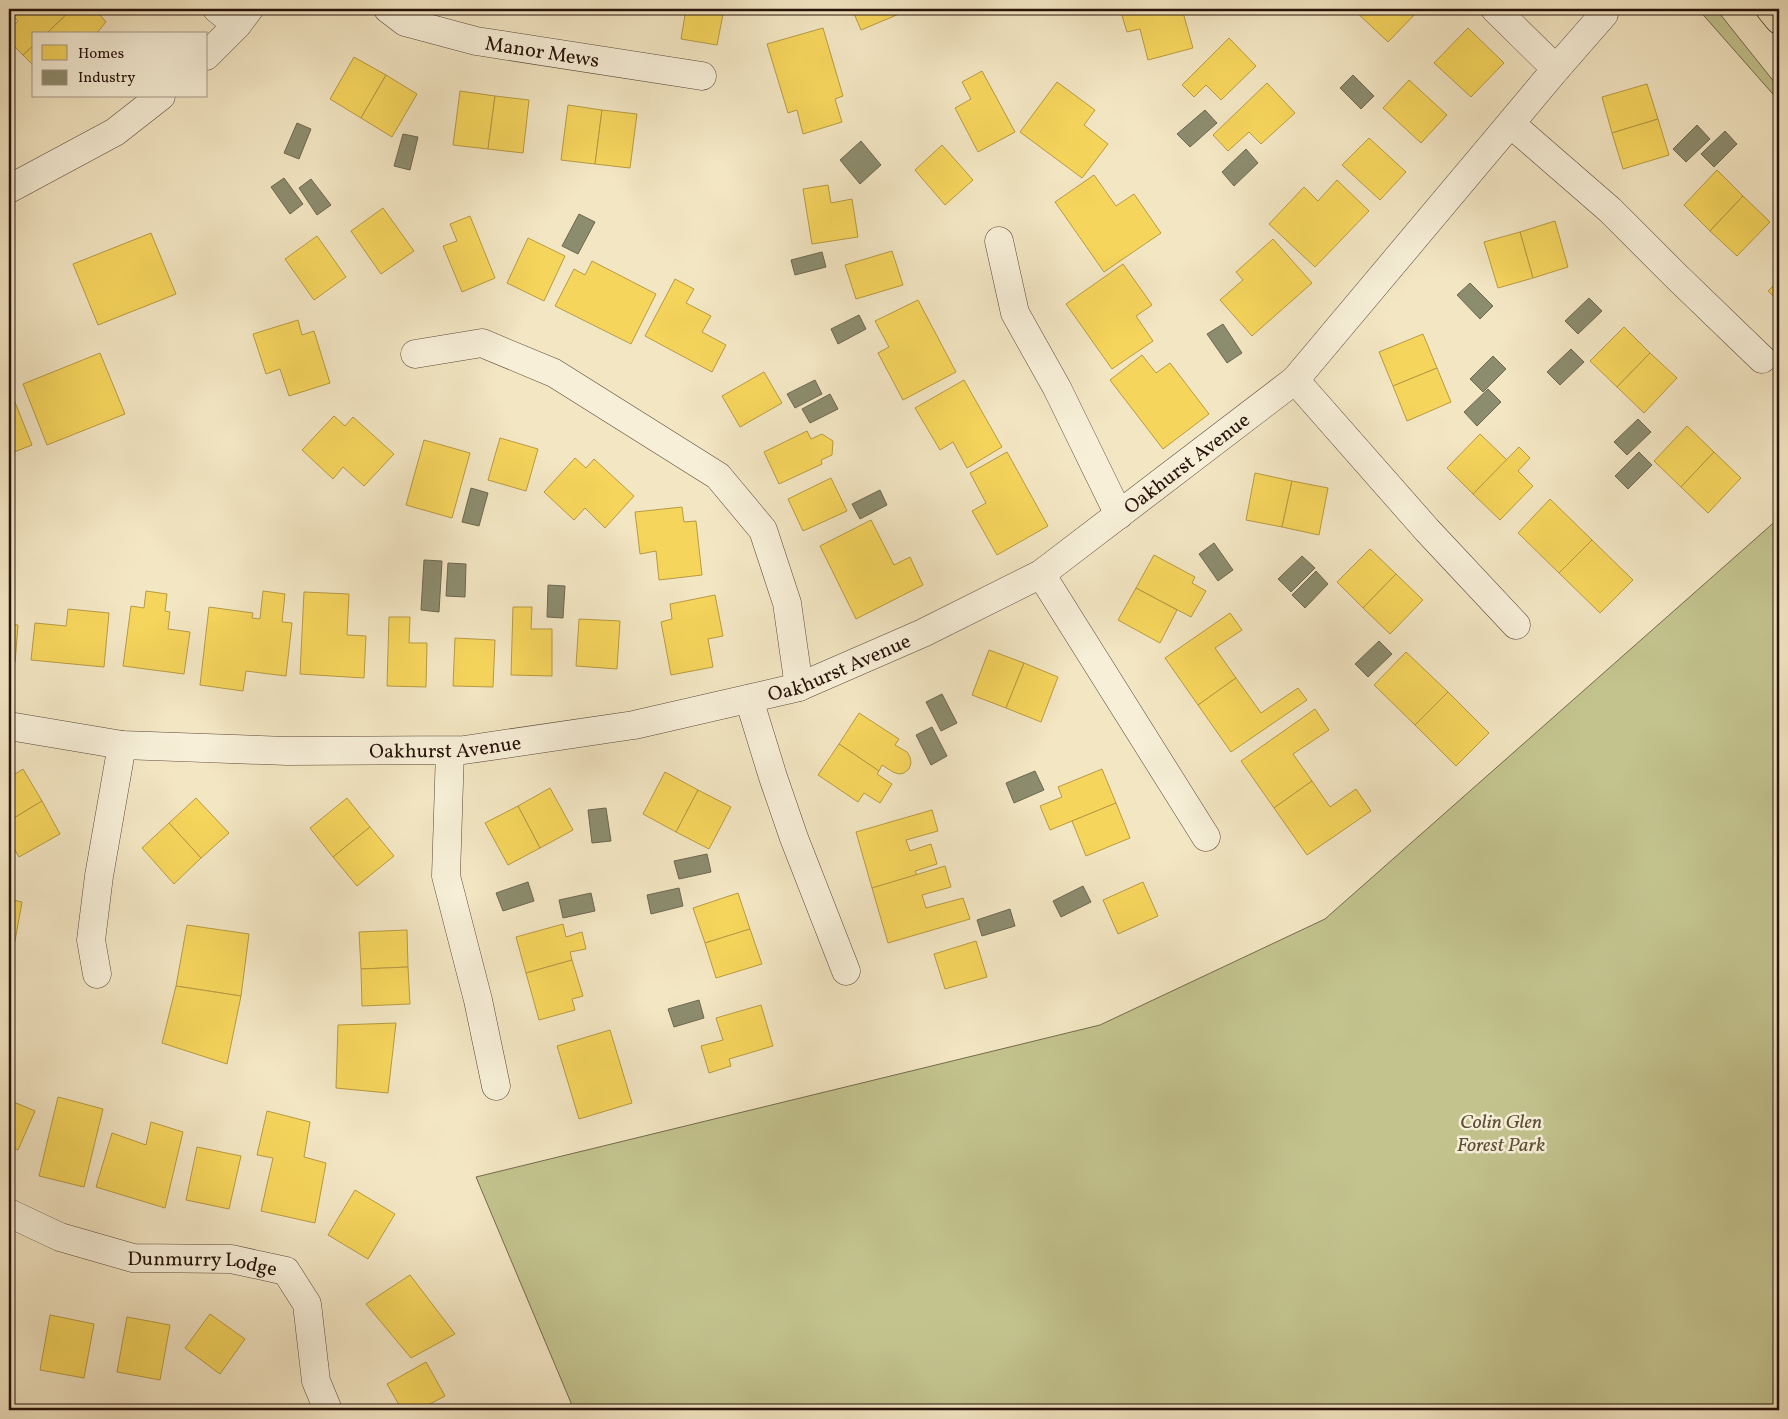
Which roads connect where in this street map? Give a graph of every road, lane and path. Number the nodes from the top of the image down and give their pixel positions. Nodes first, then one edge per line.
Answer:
1 (388, 9) edge
2 (1495, 9) edge
3 (1770, 9) edge
4 (234, 14) edge
5 (1604, 14) dead end
6 (1779, 20) edge
7 (208, 53) edge
8 (1556, 69) junction
9 (702, 76) dead end
10 (158, 98) edge
11 (1511, 124) junction
12 (9, 189) edge
13 (998, 242) dead end
14 (415, 354) dead end
15 (1762, 359) dead end
16 (1294, 380) junction
17 (1119, 515) junction
18 (1041, 574) junction
19 (1516, 624) dead end
20 (799, 687) junction
21 (749, 698) junction
22 (9, 726) edge
23 (122, 745) junction
24 (450, 751) junction
25 (1206, 836) dead end
26 (846, 971) dead end
27 (98, 974) dead end
28 (496, 1086) dead end
29 (9, 1213) edge
30 (328, 1410) edge

1 - 9 street, Manor Mews
2 - 8 street
3 - 6 highway
4 - 7 street
5 - 8 street, Oakhurst Avenue
8 - 11 street, Oakhurst Avenue
10 - 12 street
11 - 15 street
11 - 16 street, Oakhurst Avenue
13 - 17 street
14 - 20 street
16 - 17 street, Oakhurst Avenue
16 - 19 street
17 - 18 street, Oakhurst Avenue
18 - 20 street, Oakhurst Avenue
18 - 25 street
20 - 21 street, Oakhurst Avenue
21 - 24 street, Oakhurst Avenue
21 - 26 street
22 - 23 street, Oakhurst Avenue
23 - 24 street, Oakhurst Avenue
23 - 27 street
24 - 28 street
29 - 30 street, Dunmurry Lodge

